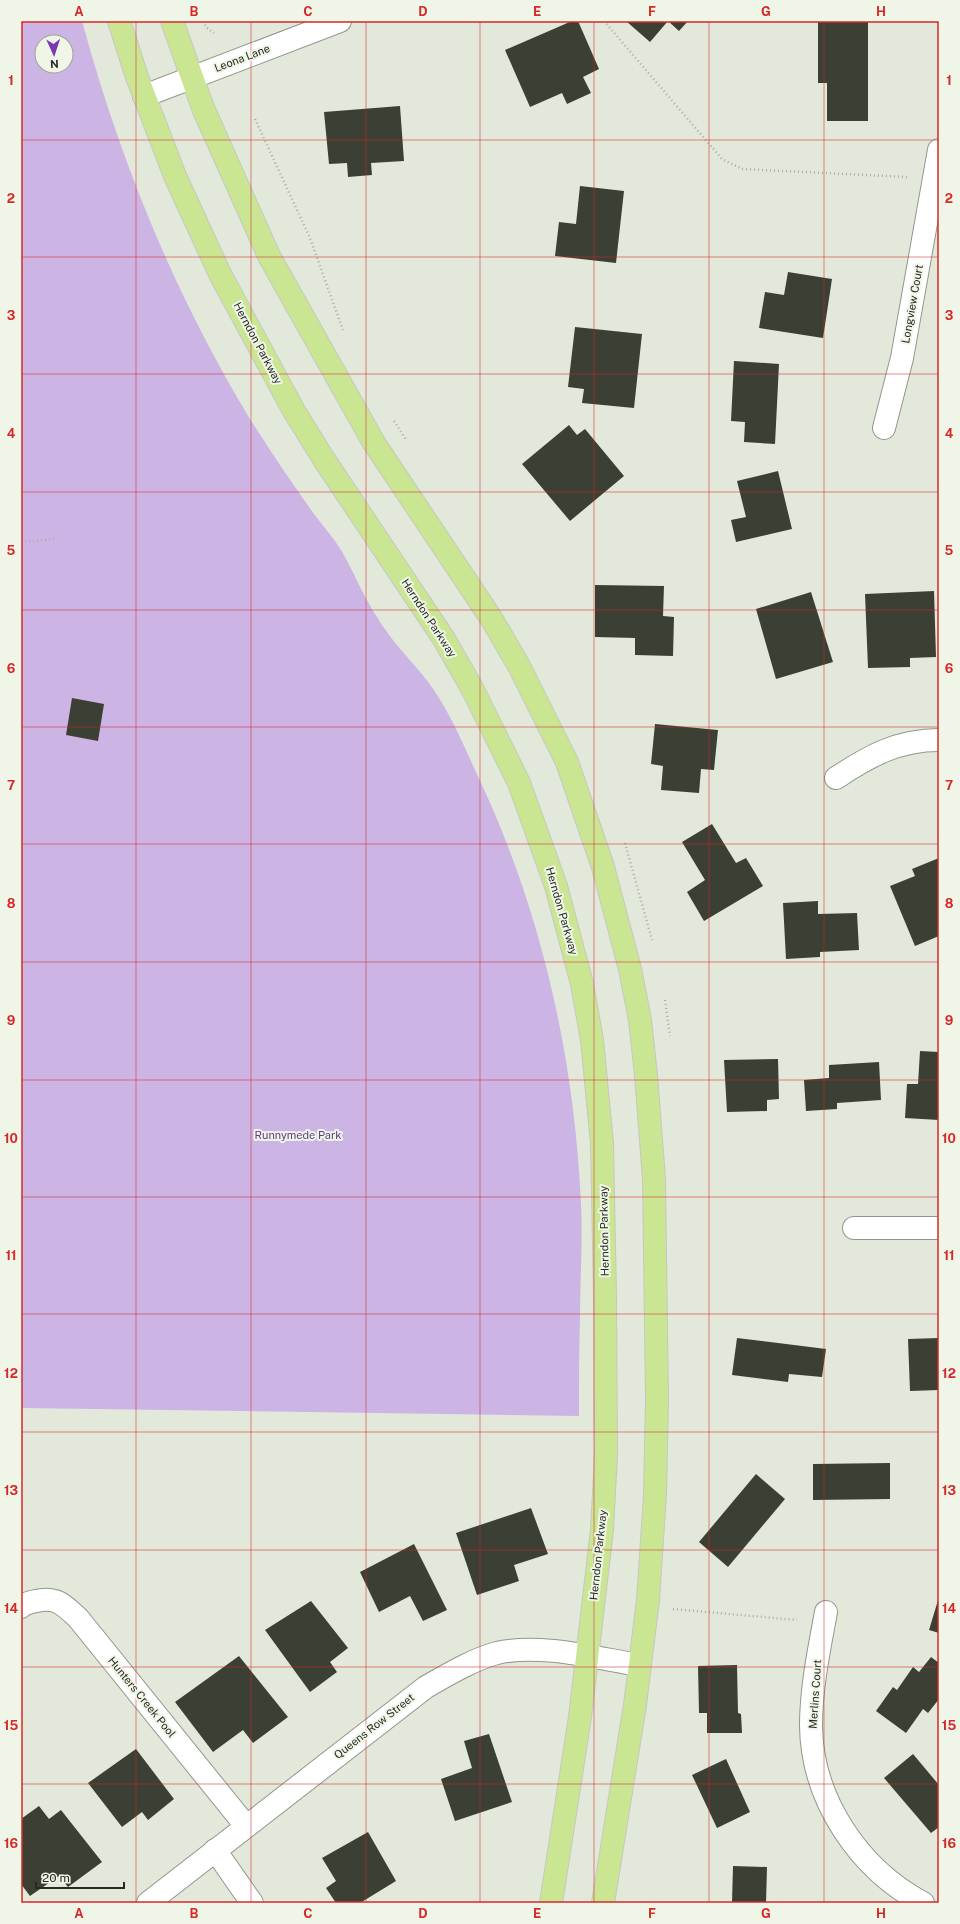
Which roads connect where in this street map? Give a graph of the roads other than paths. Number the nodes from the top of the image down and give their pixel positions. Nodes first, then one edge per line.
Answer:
1 (119, 21) edge
2 (172, 21) edge
3 (340, 21) edge
4 (192, 78) junction
5 (144, 96) junction
6 (939, 150) edge
7 (936, 180) edge
8 (884, 428) dead end
9 (939, 740) edge
10 (836, 778) dead end
11 (854, 1228) dead end
12 (939, 1228) edge
13 (21, 1607) edge
14 (825, 1617) road end
15 (587, 1657) junction
16 (640, 1665) junction
17 (246, 1826) junction
18 (216, 1850) junction
19 (148, 1903) edge
20 (252, 1903) edge
21 (551, 1903) edge
22 (603, 1903) edge
23 (923, 1903) edge

1 - 5 main road, Herndon Parkway
2 - 4 main road
3 - 4 street, Leona Lane
4 - 5 street, Leona Lane
4 - 16 main road
5 - 15 main road, Herndon Parkway
6 - 7 street, Longview Court
7 - 8 street, Longview Court
9 - 10 street
11 - 12 street
13 - 17 street, Hunters Creek Pool
14 - 23 street, Merlins Court
15 - 16 street, Queens Row Street
15 - 17 street, Queens Row Street
15 - 21 main road, Herndon Parkway
16 - 22 main road
17 - 18 street, Queens Row Street
18 - 19 street, Queens Row Street
18 - 20 street

